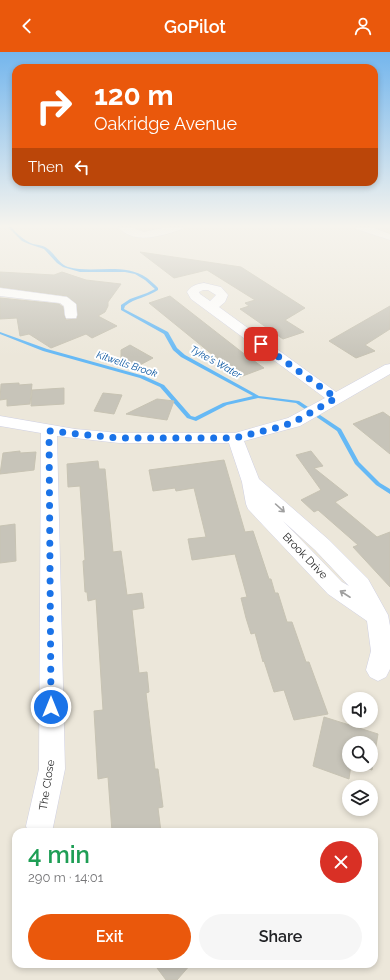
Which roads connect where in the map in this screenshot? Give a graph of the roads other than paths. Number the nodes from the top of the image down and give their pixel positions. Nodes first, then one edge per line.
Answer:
1 (0, 292) edge
2 (211, 307) dead end
3 (71, 315) dead end
4 (390, 368) edge
5 (336, 398) junction
6 (0, 421) edge
7 (49, 431) junction
8 (235, 438) junction
9 (378, 670) dead end
10 (40, 826) dead end

1 - 3 street
2 - 5 street
4 - 5 street
5 - 8 street
6 - 7 street
7 - 8 street
7 - 10 street, The Close
8 - 9 street, Brook Drive

